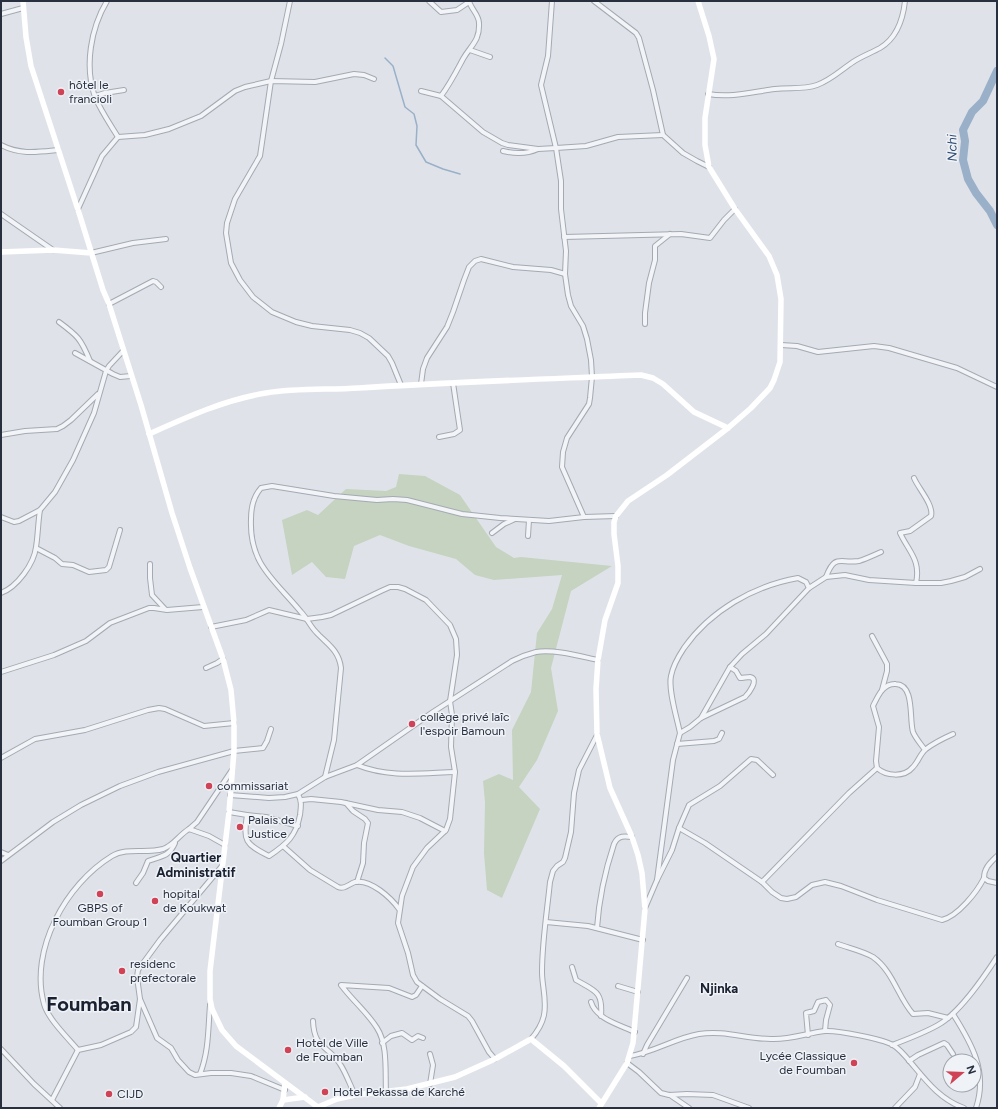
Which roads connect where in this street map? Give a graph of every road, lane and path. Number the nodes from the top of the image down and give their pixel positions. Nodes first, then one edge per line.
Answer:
1 (23, 1) edge
2 (107, 1) edge
3 (290, 1) edge
4 (429, 1) edge
5 (552, 1) edge
6 (594, 1) edge
7 (698, 1) edge
8 (905, 1) edge
9 (469, 2) edge
10 (23, 8) junction
11 (1, 14) edge
12 (470, 50) junction
13 (490, 57) dead end
14 (374, 79) dead end
15 (271, 81) junction
16 (124, 90) dead end
17 (421, 91) dead end
18 (708, 94) junction
19 (95, 96) junction
20 (441, 96) junction
21 (663, 135) junction
22 (118, 137) junction
23 (1, 145) edge
24 (538, 148) junction
25 (556, 148) junction
26 (58, 150) junction
27 (503, 151) dead end
28 (710, 167) junction
29 (78, 208) junction
30 (735, 209) junction
31 (1, 214) edge
32 (670, 234) junction
33 (564, 237) junction
34 (166, 239) dead end
35 (52, 250) junction
36 (1, 252) edge
37 (91, 252) junction
38 (565, 274) junction
39 (161, 287) dead end
40 (109, 304) junction
41 (59, 322) dead end
42 (645, 324) dead end
43 (780, 345) junction
44 (123, 351) junction
45 (75, 353) dead end
46 (90, 361) junction
47 (106, 371) junction
48 (131, 376) junction
49 (592, 377) junction
50 (454, 383) junction
51 (421, 384) junction
52 (401, 385) junction
53 (997, 387) edge
54 (98, 394) junction
55 (728, 428) junction
56 (149, 434) junction
57 (1, 435) edge
58 (439, 438) dead end
59 (914, 478) dead end
60 (40, 510) junction
61 (616, 516) junction
62 (1, 517) edge
63 (584, 517) junction
64 (517, 518) junction
65 (529, 520) junction
66 (120, 530) dead end
67 (492, 533) dead end
68 (528, 536) dead end
69 (36, 548) junction
70 (881, 552) dead end
71 (150, 564) dead end
72 (980, 569) dead end
73 (826, 577) junction
74 (916, 583) junction
75 (809, 588) junction
76 (1, 592) edge
77 (203, 607) junction
78 (167, 610) junction
79 (307, 619) junction
80 (211, 627) junction
81 (872, 636) dead end
82 (223, 659) junction
83 (598, 660) junction
84 (730, 667) junction
85 (206, 668) dead end
86 (1, 669) edge
87 (9, 670) junction
88 (1, 672) edge
89 (882, 690) junction
90 (450, 701) junction
91 (701, 718) junction
92 (234, 723) junction
93 (271, 729) dead end
94 (680, 733) junction
95 (722, 733) dead end
96 (597, 734) junction
97 (953, 734) dead end
98 (677, 744) junction
99 (925, 750) junction
100 (234, 751) junction
101 (1, 758) edge
102 (357, 765) junction
103 (876, 768) junction
104 (232, 770) junction
105 (455, 772) junction
106 (773, 775) dead end
107 (325, 777) junction
108 (298, 794) junction
109 (230, 795) junction
110 (302, 800) junction
111 (346, 803) junction
112 (229, 812) junction
113 (247, 814) junction
114 (298, 826) junction
115 (679, 828) junction
116 (189, 829) junction
117 (445, 831) junction
118 (632, 837) junction
119 (175, 842) junction
120 (225, 845) junction
121 (283, 846) junction
122 (1, 852) edge
123 (8, 855) junction
124 (997, 856) edge
125 (1, 861) edge
126 (222, 866) junction
127 (984, 878) junction
128 (657, 880) junction
129 (357, 882) junction
130 (762, 882) junction
131 (136, 883) dead end
132 (997, 883) edge
133 (399, 909) junction
134 (645, 909) junction
135 (546, 922) junction
136 (597, 928) junction
137 (643, 940) junction
138 (838, 944) dead end
139 (997, 957) edge
140 (572, 966) dead end
141 (687, 978) dead end
142 (422, 986) junction
143 (618, 986) dead end
144 (638, 992) junction
145 (140, 999) junction
146 (210, 999) junction
147 (591, 1002) dead end
148 (952, 1014) junction
149 (601, 1016) junction
150 (948, 1018) junction
151 (313, 1021) dead end
152 (825, 1031) junction
153 (635, 1032) junction
154 (808, 1035) junction
155 (423, 1038) dead end
156 (531, 1039) junction
157 (382, 1042) junction
158 (892, 1044) junction
159 (1, 1049) edge
160 (78, 1050) junction
161 (952, 1053) edge
162 (430, 1054) dead end
163 (643, 1054) junction
164 (630, 1056) junction
165 (495, 1059) junction
166 (909, 1061) junction
167 (627, 1063) junction
168 (200, 1074) junction
169 (920, 1074) junction
170 (286, 1083) junction
171 (430, 1084) junction
172 (285, 1090) junction
173 (386, 1092) junction
174 (670, 1094) junction
175 (355, 1095) junction
176 (305, 1097) junction
177 (52, 1100) junction
178 (283, 1100) junction
179 (600, 1106) edge
180 (60, 1108) edge
181 (279, 1108) edge
182 (318, 1108) edge
183 (689, 1108) edge
184 (748, 1108) edge
185 (895, 1108) edge
186 (964, 1108) edge
187 (976, 1108) edge

1 - 10 main road
2 - 19 street
3 - 15 street
4 - 9 street
5 - 25 street
6 - 21 street
7 - 18 main road
8 - 18 street
9 - 12 street
10 - 11 street
10 - 26 main road
12 - 13 street
12 - 20 street
14 - 15 street
15 - 22 street
15 - 52 street
16 - 19 street
17 - 20 street
18 - 28 main road
19 - 22 street
20 - 24 street
21 - 25 street
21 - 28 street
22 - 29 street
23 - 26 street
24 - 25 street
24 - 27 street
25 - 33 street
26 - 29 main road
28 - 30 main road
29 - 37 main road
30 - 32 street
30 - 43 main road
31 - 35 street
32 - 33 street
32 - 42 street
33 - 38 street
34 - 37 street
35 - 36 main road
35 - 37 main road
37 - 40 main road
38 - 49 street
38 - 51 street
39 - 40 street
40 - 44 main road
41 - 46 street
43 - 53 street
43 - 55 main road
44 - 47 street
44 - 48 main road
45 - 46 street
46 - 47 street
47 - 48 street
47 - 54 street
48 - 56 main road
49 - 50 main road
49 - 55 main road
49 - 63 street
50 - 51 main road
50 - 58 street
51 - 52 main road
52 - 56 main road
54 - 57 street
54 - 60 street
55 - 61 main road
56 - 77 main road
59 - 74 street
60 - 62 street
60 - 69 street
61 - 63 street
61 - 83 main road
63 - 65 street
64 - 65 street
64 - 67 street
64 - 79 street
65 - 68 street
66 - 69 street
69 - 76 street
70 - 73 street
71 - 78 street
72 - 74 street
73 - 74 street
73 - 75 street
75 - 84 street
75 - 94 street
77 - 78 street
77 - 80 main road
78 - 87 street
79 - 80 street
79 - 90 street
79 - 107 street
80 - 82 main road
81 - 89 street
82 - 85 street
82 - 92 main road
83 - 90 street
83 - 96 main road
84 - 91 street
84 - 91 street
86 - 87 street
87 - 88 street
89 - 99 street
89 - 103 street
90 - 102 street
90 - 105 street
91 - 94 street
92 - 100 main road
92 - 101 street
93 - 100 street
94 - 98 street
95 - 98 street
96 - 118 main road
96 - 135 street
97 - 99 street
98 - 128 street
99 - 103 street
100 - 104 main road
100 - 123 street
102 - 105 street
102 - 107 street
103 - 130 street
104 - 109 main road
104 - 116 street
105 - 117 street
106 - 115 street
107 - 108 street
108 - 109 street
108 - 110 street
109 - 112 main road
110 - 111 street
110 - 114 street
111 - 117 street
111 - 129 street
112 - 113 street
112 - 120 main road
113 - 114 street
113 - 121 street
114 - 121 street
115 - 128 street
115 - 130 street
116 - 119 street
116 - 120 street
117 - 133 street
118 - 134 main road
118 - 136 street
119 - 131 street
119 - 160 street
120 - 126 main road
121 - 129 street
122 - 123 street
123 - 125 street
124 - 127 street
126 - 145 street
126 - 146 main road
127 - 130 street
127 - 132 street
128 - 134 street
129 - 133 street
133 - 142 street
134 - 137 main road
135 - 136 street
135 - 156 street
136 - 137 street
137 - 144 main road
138 - 150 street
139 - 148 street
140 - 149 street
141 - 163 street
142 - 157 street
142 - 165 street
143 - 144 street
144 - 153 main road
145 - 160 street
145 - 168 street
146 - 168 street
146 - 170 main road
147 - 149 street
148 - 150 street
148 - 187 street
149 - 153 street
150 - 158 street
151 - 175 street
152 - 154 street
152 - 154 street
152 - 158 street
153 - 164 main road
154 - 163 street
155 - 157 street
156 - 165 main road
156 - 179 main road
157 - 173 street
158 - 166 street
159 - 177 street
160 - 177 street
161 - 166 street
162 - 171 street
163 - 164 street
164 - 167 main road
165 - 171 main road
166 - 169 street
167 - 174 street
167 - 179 main road
168 - 172 street
169 - 185 street
169 - 186 street
170 - 172 main road
170 - 176 main road
171 - 173 main road
172 - 178 main road
173 - 175 main road
174 - 183 street
174 - 184 street
175 - 182 main road
176 - 178 main road
176 - 182 main road
177 - 180 street
178 - 181 main road

